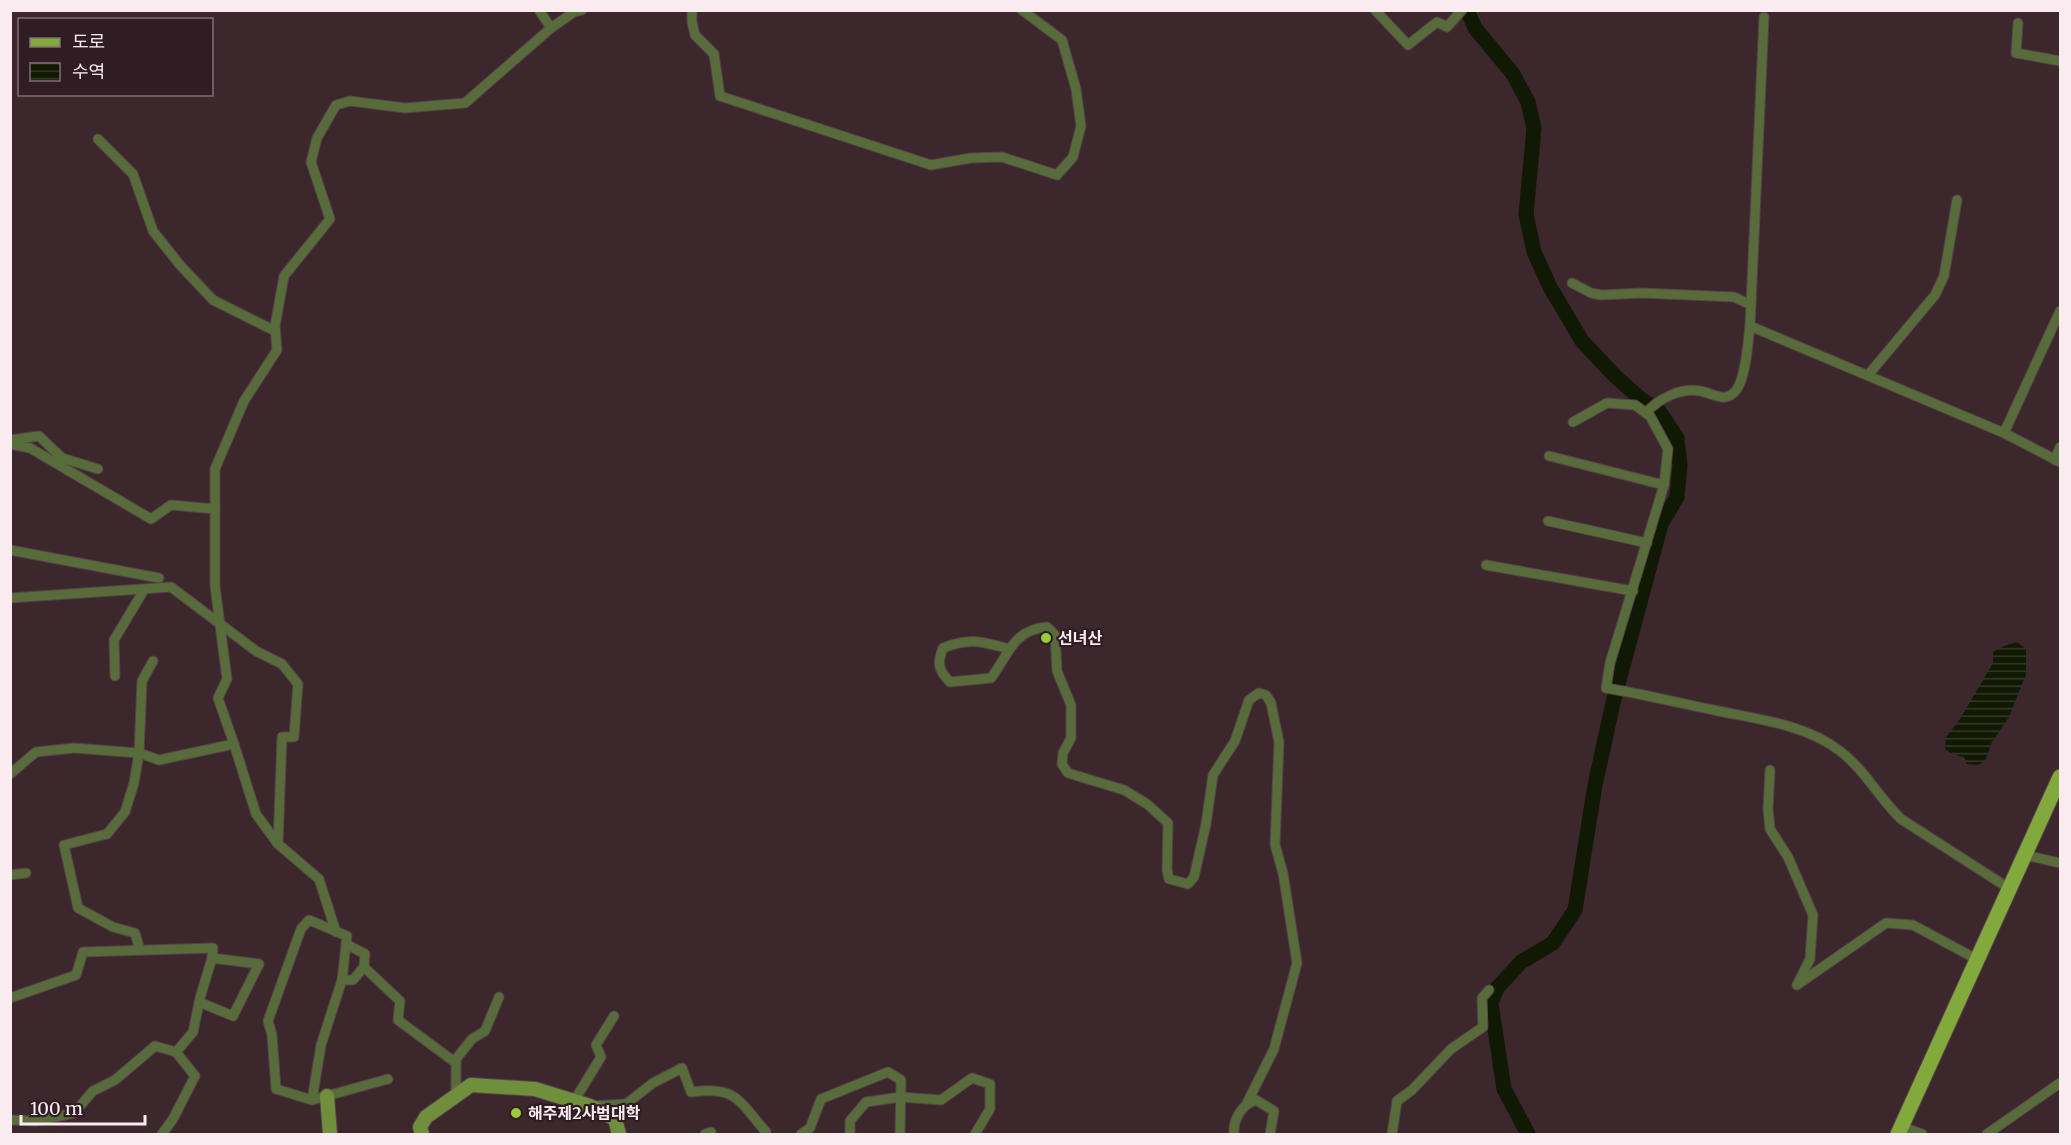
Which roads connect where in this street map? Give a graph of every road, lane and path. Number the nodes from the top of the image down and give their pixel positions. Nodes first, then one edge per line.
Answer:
1 (539, 10) edge
2 (582, 10) edge
3 (692, 10) edge
4 (1022, 10) edge
5 (1375, 10) edge
6 (1460, 13) edge
7 (1764, 17) dead end
8 (2018, 23) dead end
9 (551, 28) junction
10 (2061, 61) edge
11 (98, 139) dead end
12 (1957, 200) dead end
13 (1572, 283) dead end
14 (1751, 305) junction
15 (2061, 311) edge
16 (1750, 326) junction
17 (275, 331) junction
18 (1869, 374) junction
19 (1647, 412) junction
20 (1573, 422) dead end
21 (2004, 433) junction
22 (10, 442) edge
23 (2061, 447) edge
24 (1549, 456) dead end
25 (2058, 461) edge
26 (98, 469) dead end
27 (1664, 485) junction
28 (215, 509) junction
29 (1548, 521) dead end
30 (1647, 543) junction
31 (10, 550) edge
32 (1486, 565) dead end
33 (159, 578) dead end
34 (144, 590) junction
35 (1633, 591) junction
36 (10, 598) edge
37 (219, 624) junction
38 (1010, 649) junction
39 (153, 661) dead end
40 (115, 676) dead end
41 (234, 744) junction
42 (139, 753) junction
43 (1770, 770) dead end
44 (10, 774) edge
45 (2061, 777) edge
46 (278, 844) junction
47 (2025, 855) junction
48 (2061, 863) edge
49 (26, 873) dead end
50 (10, 875) edge
51 (2010, 889) junction
52 (336, 932) junction
53 (346, 944) junction
54 (140, 950) junction
55 (212, 958) junction
56 (1978, 960) junction
57 (364, 967) junction
58 (342, 980) junction
59 (1488, 990) dead end
60 (499, 997) dead end
61 (10, 999) edge
62 (199, 1002) junction
63 (614, 1016) dead end
64 (176, 1052) junction
65 (456, 1063) junction
66 (388, 1079) dead end
67 (2061, 1083) edge
68 (327, 1095) junction
69 (456, 1096) junction
70 (901, 1097) junction
71 (312, 1100) junction
72 (574, 1101) junction
73 (1247, 1103) junction
74 (590, 1106) junction
75 (10, 1120) edge
76 (1900, 1131) edge
77 (162, 1134) edge
78 (330, 1134) edge
79 (422, 1134) edge
80 (619, 1134) edge
81 (765, 1134) edge
82 (801, 1134) edge
83 (850, 1134) edge
84 (900, 1134) edge
85 (975, 1134) edge
86 (1234, 1134) edge
87 (1270, 1134) edge
88 (1392, 1134) edge
89 (1922, 1134) edge
90 (1987, 1134) edge

1 - 9 street
2 - 9 street
3 - 4 street
5 - 6 street
7 - 14 street
8 - 10 street
9 - 17 street
11 - 17 street
12 - 18 street
13 - 14 street
14 - 16 street
15 - 21 street
16 - 18 street
16 - 19 street
17 - 28 street
18 - 21 street
19 - 20 street
19 - 27 street
21 - 25 street
22 - 26 street
22 - 28 street
23 - 25 street
24 - 27 street
27 - 30 street
28 - 37 street
29 - 30 street
30 - 35 street
31 - 33 street
32 - 35 street
34 - 36 street
34 - 37 street
34 - 40 street
35 - 51 street
37 - 41 street
37 - 46 street
38 - 38 street
38 - 73 street
39 - 42 street
41 - 42 street
41 - 46 street
42 - 44 street
42 - 54 street
43 - 56 street
45 - 47 main road
46 - 52 street
47 - 48 street
47 - 51 main road
49 - 50 street
51 - 56 main road
52 - 53 street
52 - 71 street
53 - 57 street
53 - 58 street
54 - 55 street
54 - 61 street
55 - 62 street
55 - 62 street
56 - 76 main road
57 - 58 street
57 - 65 street
58 - 71 street
59 - 88 street
60 - 65 street
62 - 64 street
63 - 72 street
64 - 75 street
64 - 77 street
65 - 69 street
66 - 68 street
67 - 90 street
68 - 71 street
68 - 78 street
69 - 72 street
69 - 79 street
70 - 82 street
70 - 83 street
70 - 84 street
70 - 85 street
72 - 74 street
73 - 86 street
73 - 87 street
74 - 80 street
74 - 81 street
76 - 89 street

